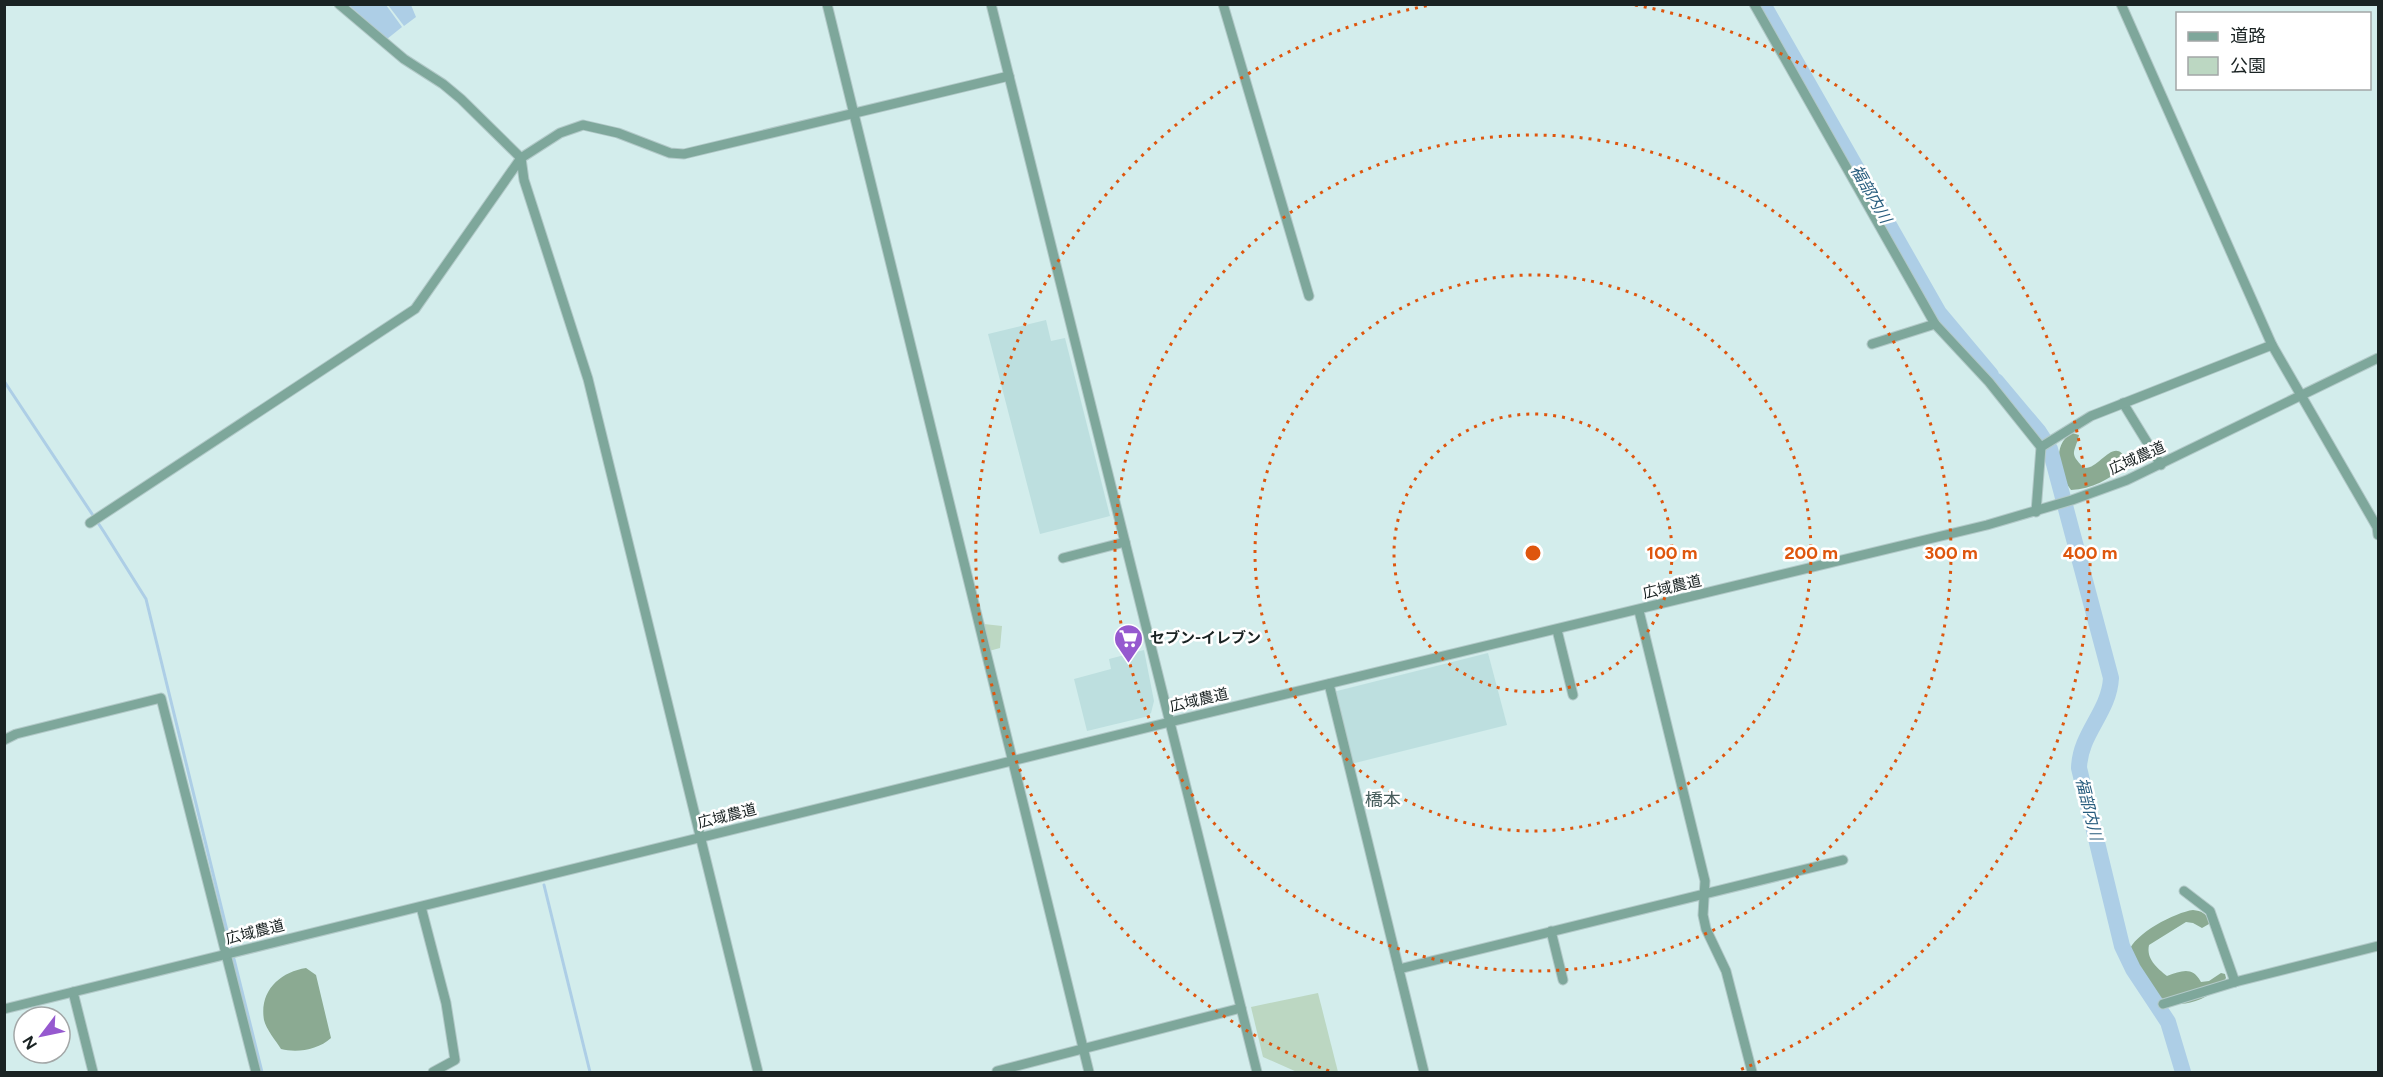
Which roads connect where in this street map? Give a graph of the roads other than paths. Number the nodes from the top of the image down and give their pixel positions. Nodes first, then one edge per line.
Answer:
1 (339, 4) edge
2 (827, 4) edge
3 (991, 4) edge
4 (1223, 4) edge
5 (1754, 4) edge
6 (2121, 4) edge
7 (1009, 76) junction
8 (854, 114) junction
9 (521, 158) junction
10 (1308, 296) dead end
11 (1935, 324) junction
12 (1872, 344) dead end
13 (2272, 345) junction
14 (2379, 358) edge
15 (2301, 397) junction
16 (2123, 403) junction
17 (2042, 447) junction
18 (2161, 465) junction
19 (2036, 512) junction
20 (91, 523) dead end
21 (2379, 535) edge
22 (1125, 543) junction
23 (1063, 558) dead end
24 (1639, 611) junction
25 (1557, 630) junction
26 (1329, 684) junction
27 (1573, 695) dead end
28 (1170, 722) junction
29 (4, 740) edge
30 (1013, 761) junction
31 (700, 838) junction
32 (1843, 860) dead end
33 (2184, 891) dead end
34 (1704, 894) junction
35 (421, 907) junction
36 (1551, 931) junction
37 (2379, 946) edge
38 (227, 954) junction
39 (1399, 969) junction
40 (1563, 980) dead end
41 (2235, 982) junction
42 (73, 992) junction
43 (2163, 1004) dead end
44 (4, 1008) edge
45 (1241, 1008) junction
46 (1083, 1048) junction
47 (997, 1071) dead end
48 (93, 1072) edge
49 (256, 1072) edge
50 (433, 1072) edge
51 (758, 1072) edge
52 (1089, 1072) edge
53 (1257, 1072) edge
54 (1424, 1072) edge
55 (1752, 1072) edge

1 - 9 street
2 - 8 street
3 - 7 street
4 - 10 street
5 - 11 street
6 - 13 street
7 - 8 street
7 - 22 street
8 - 9 street
8 - 30 street
9 - 20 street
9 - 31 street
11 - 12 street
11 - 17 street
13 - 15 street
13 - 16 street
14 - 15 street, 広域農道
15 - 18 street, 広域農道
15 - 21 street
16 - 17 street
16 - 18 street
17 - 19 street
18 - 19 street, 広域農道
19 - 24 street, 広域農道
22 - 23 street
22 - 28 street
24 - 25 street, 広域農道
24 - 34 street
25 - 26 street, 広域農道
25 - 27 street
26 - 28 street, 広域農道
26 - 39 street
28 - 30 street, 広域農道
28 - 45 street
29 - 38 street
30 - 31 street, 広域農道
30 - 46 street
31 - 35 street, 広域農道
31 - 51 street
32 - 34 street
33 - 41 street
34 - 36 street
34 - 55 street
35 - 38 street, 広域農道
35 - 50 street
36 - 39 street
36 - 40 street
37 - 41 street
38 - 42 street, 広域農道
38 - 49 street
39 - 54 street
41 - 43 street
42 - 44 street, 広域農道
42 - 48 street
45 - 46 street
45 - 53 street
46 - 47 street
46 - 52 street

